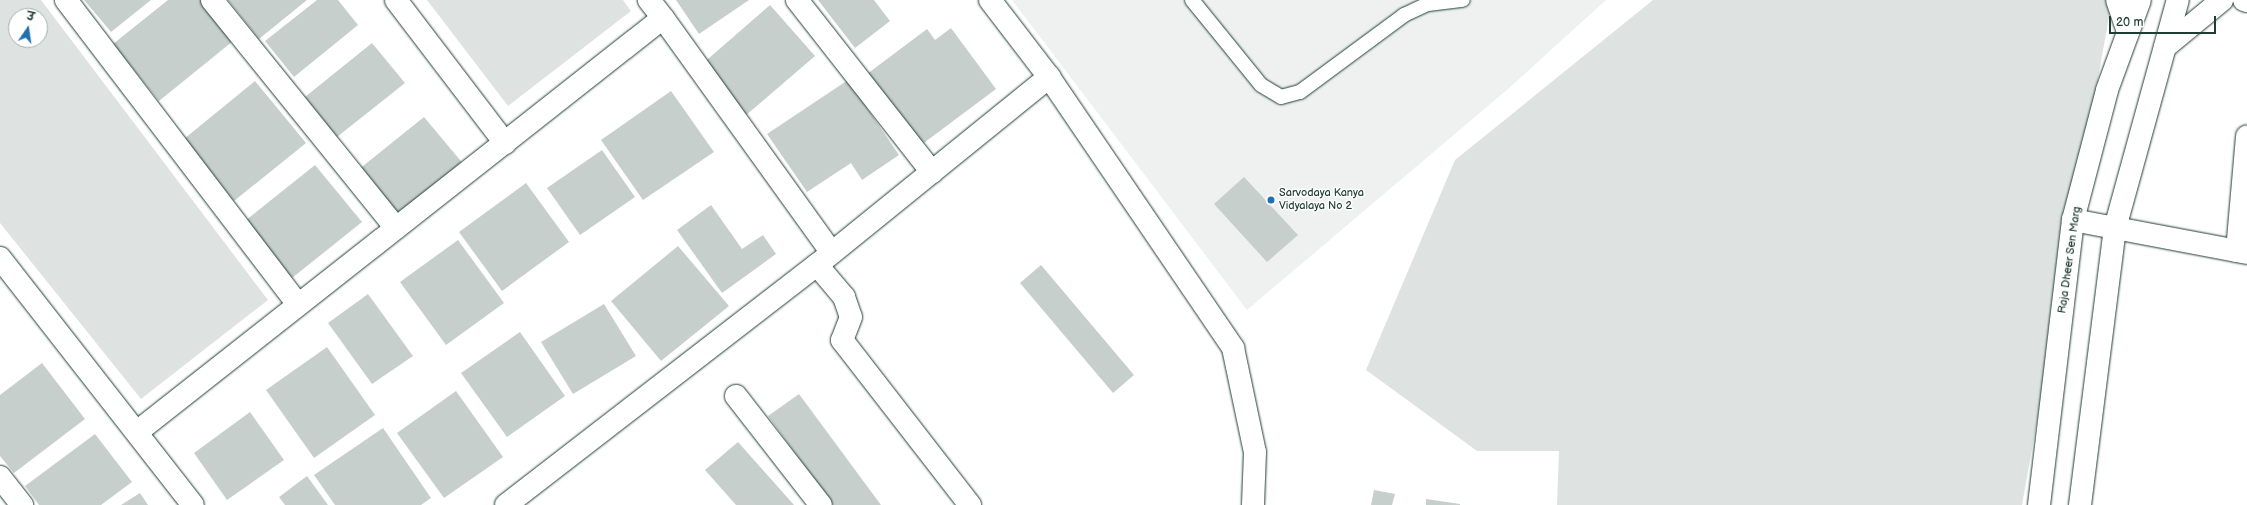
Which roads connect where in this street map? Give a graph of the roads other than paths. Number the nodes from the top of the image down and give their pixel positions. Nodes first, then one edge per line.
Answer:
1 (66, 0) edge
2 (212, 0) edge
3 (396, 0) edge
4 (649, 0) edge
5 (797, 0) edge
6 (990, 0) edge
7 (1192, 0) edge
8 (1463, 0) edge
9 (2117, 0) edge
10 (2140, 0) edge
11 (2178, 0) edge
12 (2222, 0) edge
13 (663, 18) junction
14 (2128, 32) junction
15 (2165, 47) junction
16 (1049, 77) junction
17 (2247, 136) edge
18 (505, 143) junction
19 (932, 172) junction
20 (2073, 220) junction
21 (396, 228) junction
22 (2115, 228) junction
23 (2242, 252) edge
24 (0, 258) edge
25 (824, 259) junction
26 (298, 305) junction
27 (736, 396) dead end
28 (137, 432) junction
29 (0, 477) edge
30 (22, 505) edge
31 (192, 505) edge
32 (506, 505) edge
33 (821, 505) edge
34 (970, 505) edge
35 (1253, 505) edge
36 (2039, 505) edge
37 (2080, 505) edge

1 - 26 street
2 - 21 street
3 - 18 street
4 - 13 street
5 - 19 street
6 - 16 street
7 - 8 lane
9 - 14 street
10 - 14 street, Raja Dheer Sen Marg
11 - 15 street
12 - 15 street
13 - 18 street
13 - 25 street
14 - 20 street, Raja Dheer Sen Marg
15 - 22 street
16 - 19 street
16 - 35 street
17 - 23 street
18 - 21 street
19 - 25 street
20 - 22 street
20 - 36 street, Raja Dheer Sen Marg
21 - 26 street
22 - 23 street
22 - 37 street
24 - 28 street
25 - 32 street
25 - 34 street
26 - 28 street
27 - 33 street
28 - 31 street
29 - 30 street

